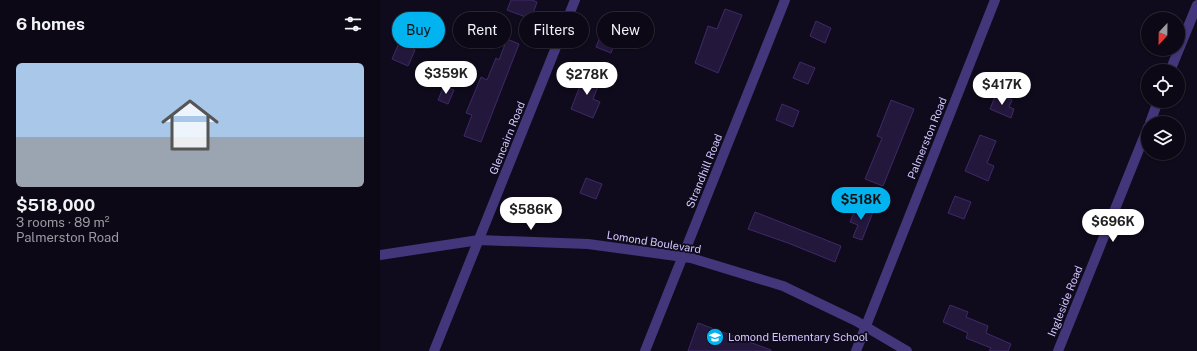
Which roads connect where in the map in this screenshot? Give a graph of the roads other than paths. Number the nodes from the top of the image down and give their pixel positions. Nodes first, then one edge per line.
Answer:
1 (575, 0) edge
2 (785, 0) edge
3 (995, 0) edge
4 (1197, 5) edge
5 (1173, 64) edge
6 (1141, 144) edge
7 (479, 240) junction
8 (380, 256) edge
9 (682, 258) junction
10 (866, 328) junction
11 (434, 351) edge
12 (644, 351) edge
13 (856, 351) edge
14 (907, 351) edge
15 (1058, 351) edge

1 - 7 street, Glencairn Road
2 - 9 street, Strandhill Road
3 - 10 street, Palmerston Road
4 - 5 street
6 - 15 street, Ingleside Road
7 - 8 street, Lomond Boulevard
7 - 9 street, Lomond Boulevard
7 - 11 street, Glencairn Road
9 - 10 street, Lomond Boulevard
9 - 12 street, Strandhill Road
10 - 13 street, Palmerston Road
10 - 14 street, Lomond Boulevard

